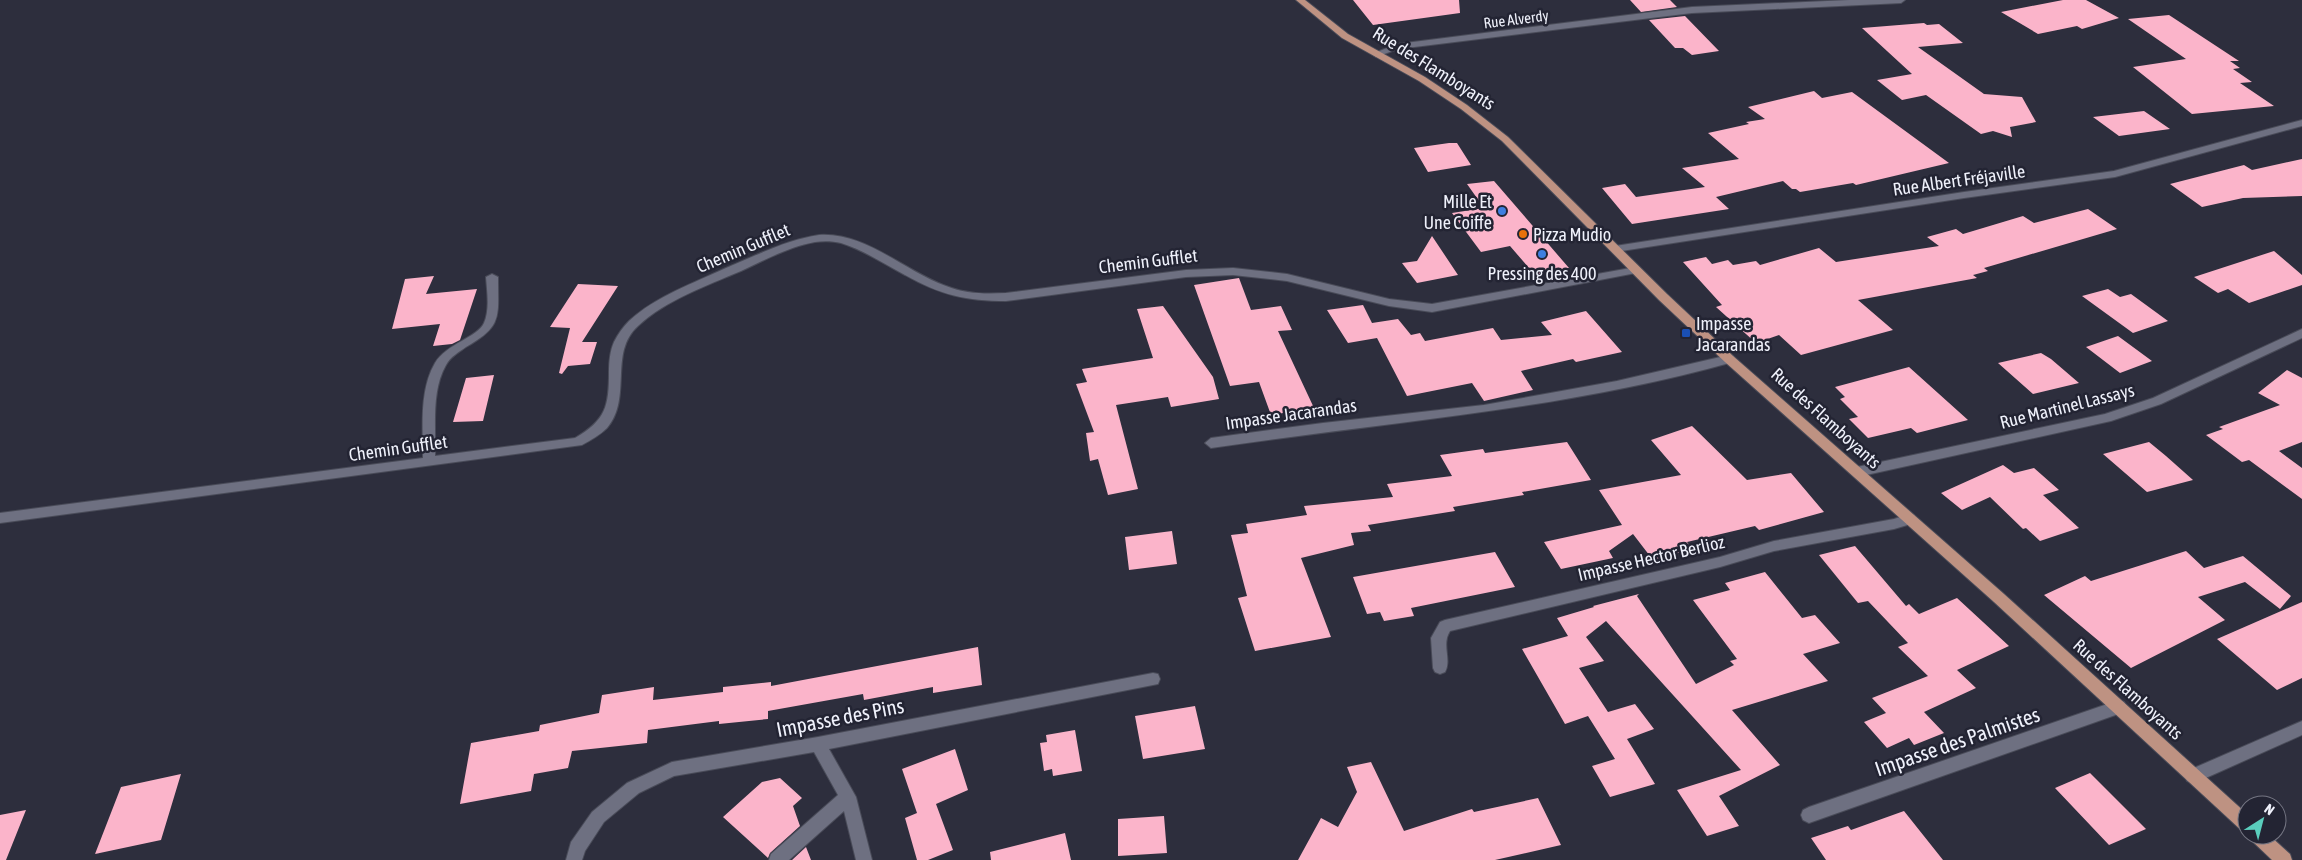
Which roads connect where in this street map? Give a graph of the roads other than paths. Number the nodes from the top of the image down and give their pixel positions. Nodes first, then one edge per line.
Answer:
1 (1300, 0) edge
2 (1901, 0) edge
3 (1376, 54) junction
4 (2302, 123) edge
5 (1615, 249) junction
6 (1636, 270) junction
7 (492, 277) dead end
8 (2302, 333) edge
9 (1729, 359) junction
10 (1211, 443) dead end
11 (429, 461) junction
12 (1857, 472) junction
13 (0, 518) edge
14 (1909, 519) junction
15 (1440, 668) dead end
16 (1153, 679) dead end
17 (2119, 707) junction
18 (2302, 728) edge
19 (818, 744) junction
20 (2193, 776) junction
21 (848, 797) junction
22 (1809, 815) dead end
23 (2237, 817) edge
24 (2267, 845) edge
25 (574, 860) edge
26 (777, 860) edge
27 (864, 860) edge
28 (2282, 860) edge

1 - 3 main road, Rue des Flamboyants
2 - 3 street, Rue Alverdy
3 - 5 main road, Rue des Flamboyants
4 - 5 street, Rue Albert Fréjaville
5 - 6 main road, Rue des Flamboyants
6 - 9 main road, Rue des Flamboyants
6 - 11 street, Chemin Gufflet
7 - 11 street
8 - 12 street, Rue Martinel Lassays
9 - 10 street, Impasse Jacarandas
9 - 12 main road, Rue des Flamboyants
11 - 13 street, Chemin Gufflet
12 - 14 main road, Rue des Flamboyants
14 - 15 street, Impasse Hector Berlioz
14 - 17 main road, Rue des Flamboyants
16 - 19 street, Impasse des Pins
17 - 20 main road, Rue des Flamboyants
17 - 22 street, Impasse des Palmistes
18 - 20 street
19 - 21 street
19 - 25 street, Impasse des Pins
20 - 23 main road, Rue des Flamboyants
21 - 26 street
21 - 27 street
24 - 28 main road

